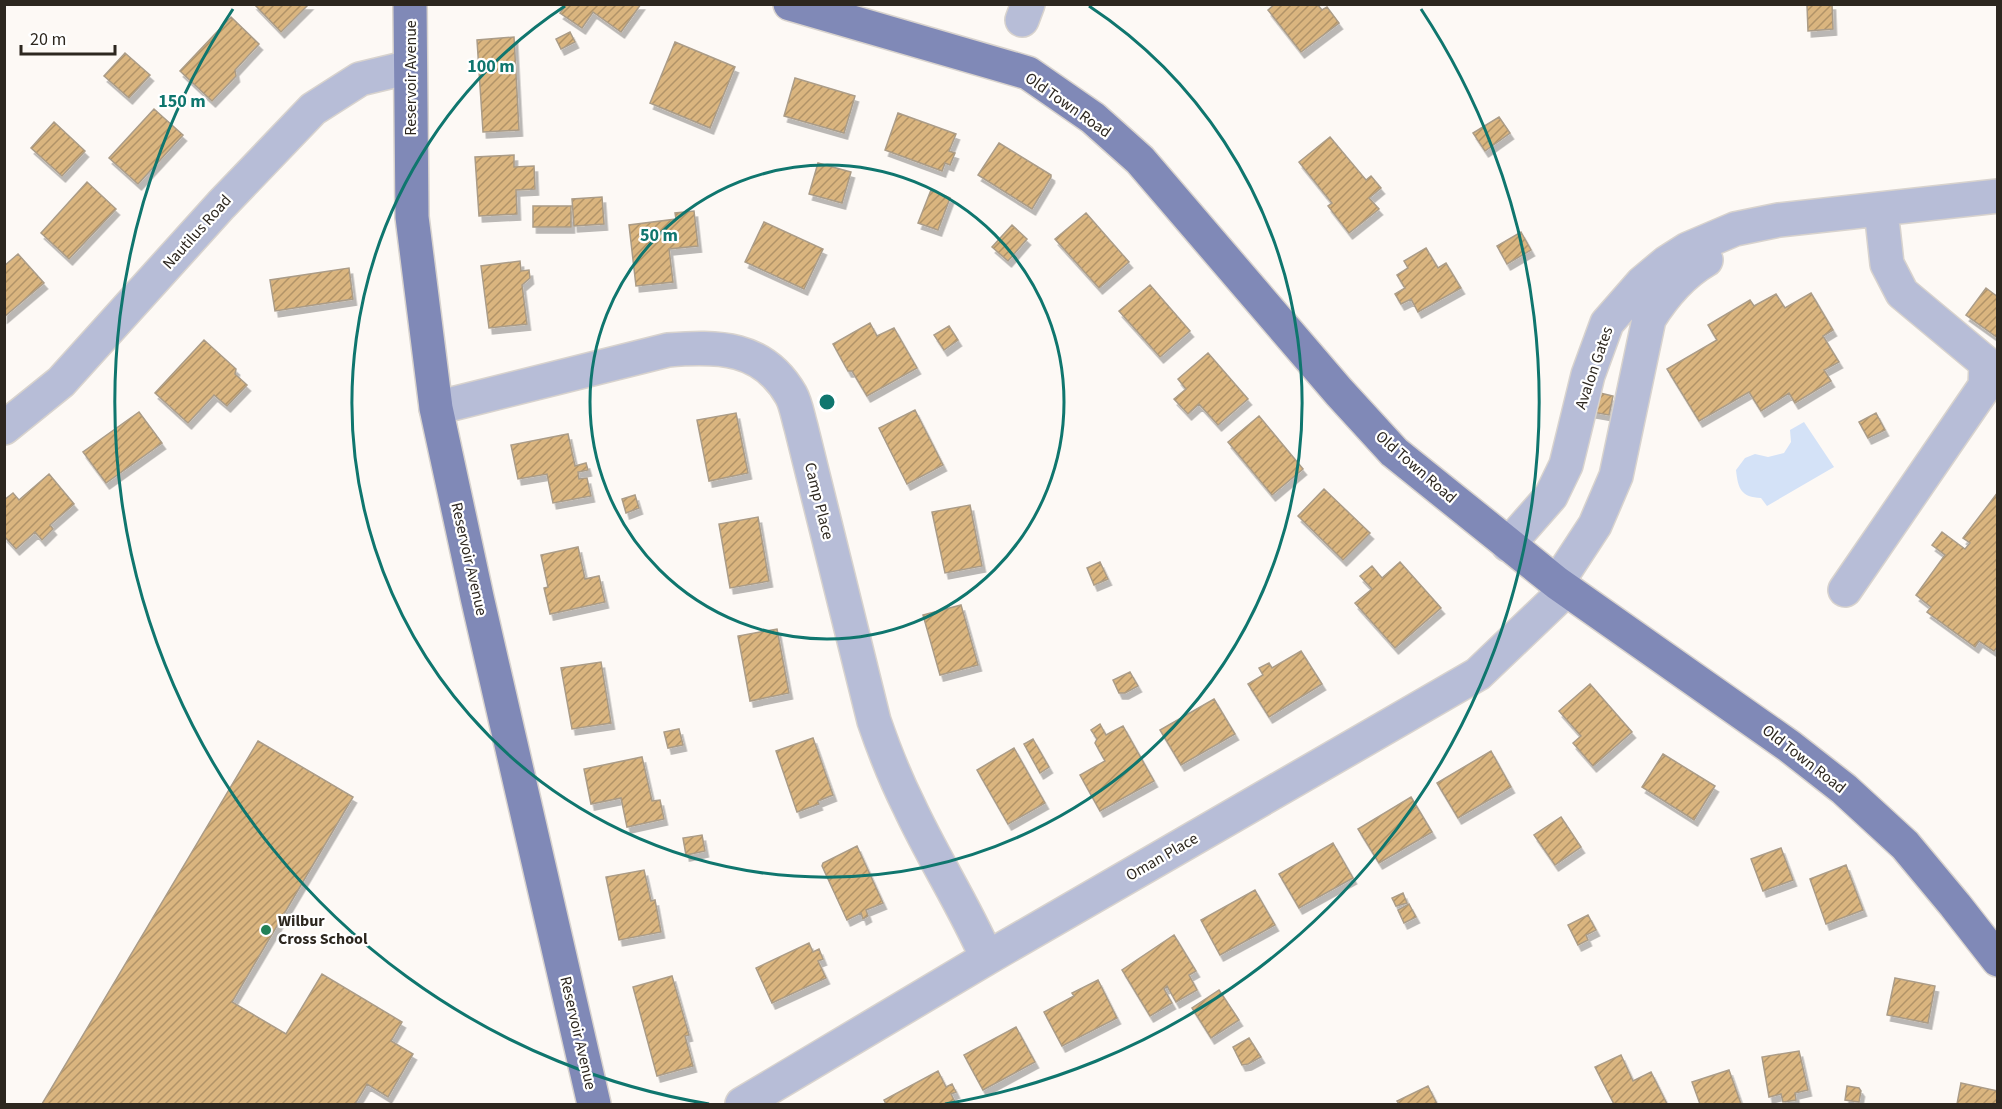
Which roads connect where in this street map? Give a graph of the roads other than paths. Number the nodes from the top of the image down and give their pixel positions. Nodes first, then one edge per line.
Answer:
1 (410, 4) edge
2 (790, 4) edge
3 (410, 67) junction
4 (1998, 196) edge
5 (1881, 210) junction
6 (1834, 214) junction
7 (436, 408) junction
8 (4, 428) edge
9 (1508, 545) junction
10 (1562, 586) junction
11 (1845, 590) dead end
12 (987, 958) junction
13 (1998, 960) edge
14 (594, 1104) edge
15 (741, 1104) edge

1 - 3 main road, Reservoir Avenue
2 - 9 main road, Old Town Road
3 - 7 main road, Reservoir Avenue
3 - 8 street, Nautilus Road
4 - 5 street, Avalon Gates
5 - 6 street, Avalon Gates
5 - 11 street
6 - 9 street, Avalon Gates
6 - 10 street, Avalon Gates
7 - 12 street, Camp Place
7 - 14 main road, Reservoir Avenue
9 - 10 main road, Old Town Road
10 - 12 street, Oman Place
10 - 13 main road, Old Town Road
12 - 15 street, Oman Place

